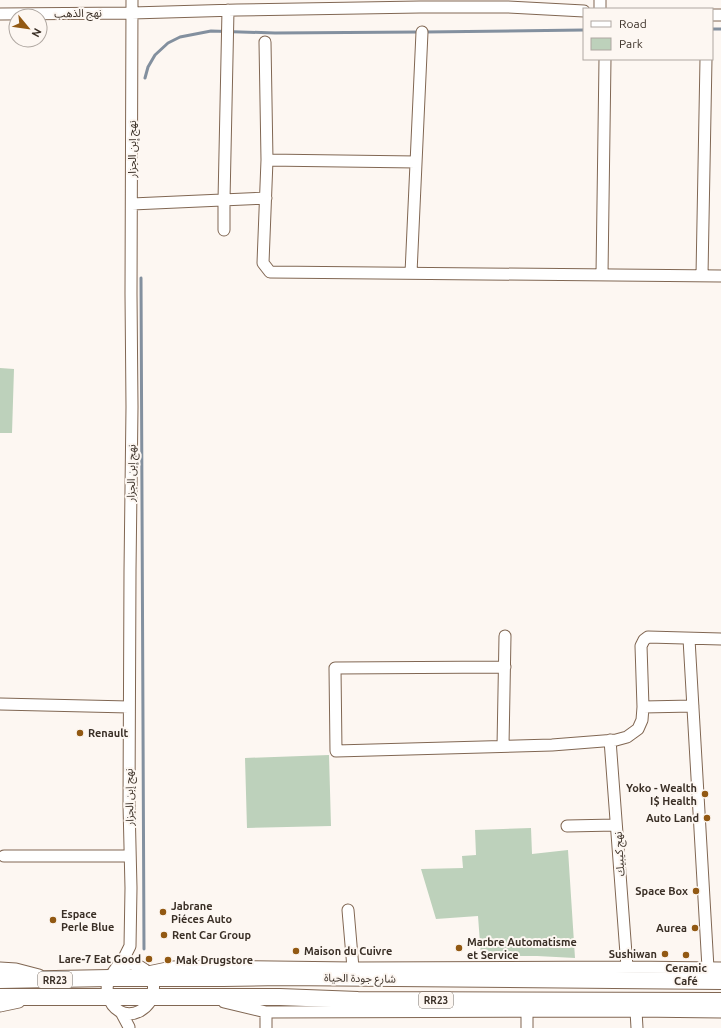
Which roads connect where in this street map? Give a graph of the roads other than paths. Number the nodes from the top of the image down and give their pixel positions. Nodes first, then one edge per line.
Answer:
1 (132, 0) edge
2 (228, 10) junction
3 (583, 11) edge
4 (132, 13) junction
5 (0, 14) edge
6 (422, 32) dead end
7 (265, 42) dead end
8 (605, 60) edge
9 (706, 60) edge
10 (267, 160) junction
11 (416, 162) junction
12 (266, 198) junction
13 (224, 200) junction
14 (132, 204) junction
15 (224, 230) dead end
16 (411, 273) junction
17 (602, 274) junction
18 (702, 275) junction
19 (721, 276) edge
20 (505, 636) dead end
21 (689, 639) junction
22 (721, 639) edge
23 (505, 667) junction
24 (0, 704) edge
25 (693, 706) junction
26 (129, 707) junction
27 (644, 707) junction
28 (610, 740) junction
29 (503, 746) junction
30 (616, 825) junction
31 (567, 826) dead end
32 (4, 856) dead end
33 (130, 856) junction
34 (348, 910) dead end
35 (130, 946) junction
36 (627, 967) junction
37 (0, 968) edge
38 (353, 968) junction
39 (708, 968) junction
40 (721, 968) edge
41 (147, 972) junction
42 (112, 974) junction
43 (0, 980) edge
44 (51, 980) junction
45 (721, 981) edge
46 (152, 997) junction
47 (204, 997) junction
48 (0, 998) edge
49 (36, 998) junction
50 (108, 998) junction
51 (721, 1001) edge
52 (0, 1006) edge
53 (636, 1011) junction
54 (121, 1012) junction
55 (266, 1012) junction
56 (527, 1012) junction
57 (721, 1012) edge
58 (136, 1013) junction
59 (129, 1028) edge
60 (266, 1028) edge
61 (526, 1028) edge
62 (637, 1028) edge

1 - 4 street, نهج إبن الجزار
2 - 3 street, نهج الذهب
2 - 4 street, نهج الذهب
2 - 13 street
4 - 5 street, نهج الذهب
4 - 14 street, نهج إبن الجزار
6 - 11 street
7 - 10 street
8 - 17 street
9 - 18 street
10 - 11 street
10 - 12 street
11 - 16 street
12 - 13 street
12 - 16 street
13 - 14 street
13 - 15 street
14 - 26 street, نهج إبن الجزار
16 - 17 street
17 - 18 street
18 - 19 street
20 - 23 street
21 - 22 street
21 - 25 street
21 - 27 street
23 - 29 street
23 - 29 street
24 - 26 street
25 - 27 street
25 - 39 street
26 - 33 street, نهج إبن الجزار
27 - 28 street
28 - 29 street
28 - 30 street, نهج كيبيك
30 - 31 street
30 - 36 street, نهج كيبيك
32 - 33 street
33 - 35 street, نهج إبن الجزار
34 - 38 street
35 - 41 street
35 - 42 street
36 - 38 street
36 - 39 street
37 - 44 street
38 - 41 street
39 - 40 street
41 - 42 highway, شارع جودة الحياة / RR23
41 - 45 highway, شارع جودة الحياة / RR23
41 - 46 street
42 - 44 highway, شارع جودة الحياة / RR23
42 - 50 street
43 - 44 highway, شارع جودة الحياة / RR23
46 - 47 highway, شارع جودة الحياة / RR23
46 - 50 highway, شارع جودة الحياة / RR23
46 - 58 street
47 - 51 highway, شارع جودة الحياة / RR23
47 - 55 street
48 - 49 highway, شارع جودة الحياة / RR23
49 - 50 highway, شارع جودة الحياة / RR23
49 - 52 street
50 - 54 street
53 - 56 street
53 - 57 street
53 - 62 street
54 - 58 street
54 - 59 street
55 - 56 street
55 - 60 street
56 - 61 street
58 - 59 street

